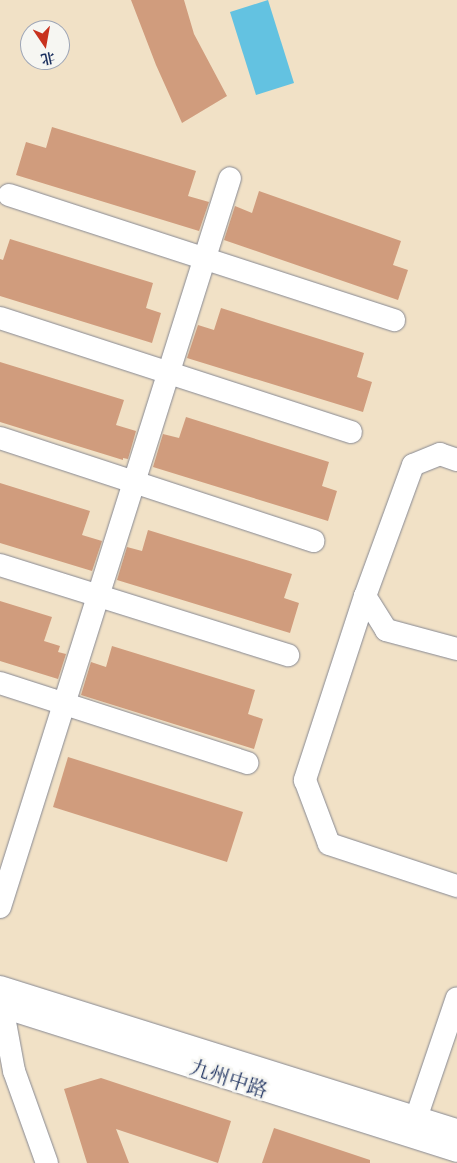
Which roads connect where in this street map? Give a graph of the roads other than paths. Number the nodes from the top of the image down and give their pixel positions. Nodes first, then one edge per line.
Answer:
1 (230, 178) dead end
2 (9, 195) dead end
3 (205, 259) junction
4 (0, 318) edge
5 (394, 320) dead end
6 (168, 373) junction
7 (351, 432) dead end
8 (0, 438) edge
9 (457, 460) edge
10 (134, 482) junction
11 (313, 541) dead end
12 (0, 565) edge
13 (98, 596) junction
14 (365, 596) junction
15 (457, 649) edge
16 (288, 655) dead end
17 (0, 683) edge
18 (64, 704) junction
19 (247, 763) dead end
20 (457, 886) edge
21 (0, 907) edge
22 (1, 996) edge
23 (457, 998) edge
24 (0, 1067) edge
25 (413, 1126) junction
26 (457, 1130) edge
27 (457, 1151) edge
28 (32, 1163) edge
29 (47, 1163) edge

1 - 3 street
2 - 3 street
3 - 5 street
3 - 6 street
4 - 6 street
6 - 7 street
6 - 10 street
8 - 10 street
9 - 14 street
10 - 11 street
10 - 13 street
12 - 13 street
13 - 16 street
13 - 18 street
14 - 15 street
14 - 20 street
17 - 18 street
18 - 19 street
18 - 21 street
22 - 25 street, 九州中路
22 - 29 street
23 - 25 street
24 - 28 street
25 - 26 street
25 - 27 street, 九州中路

